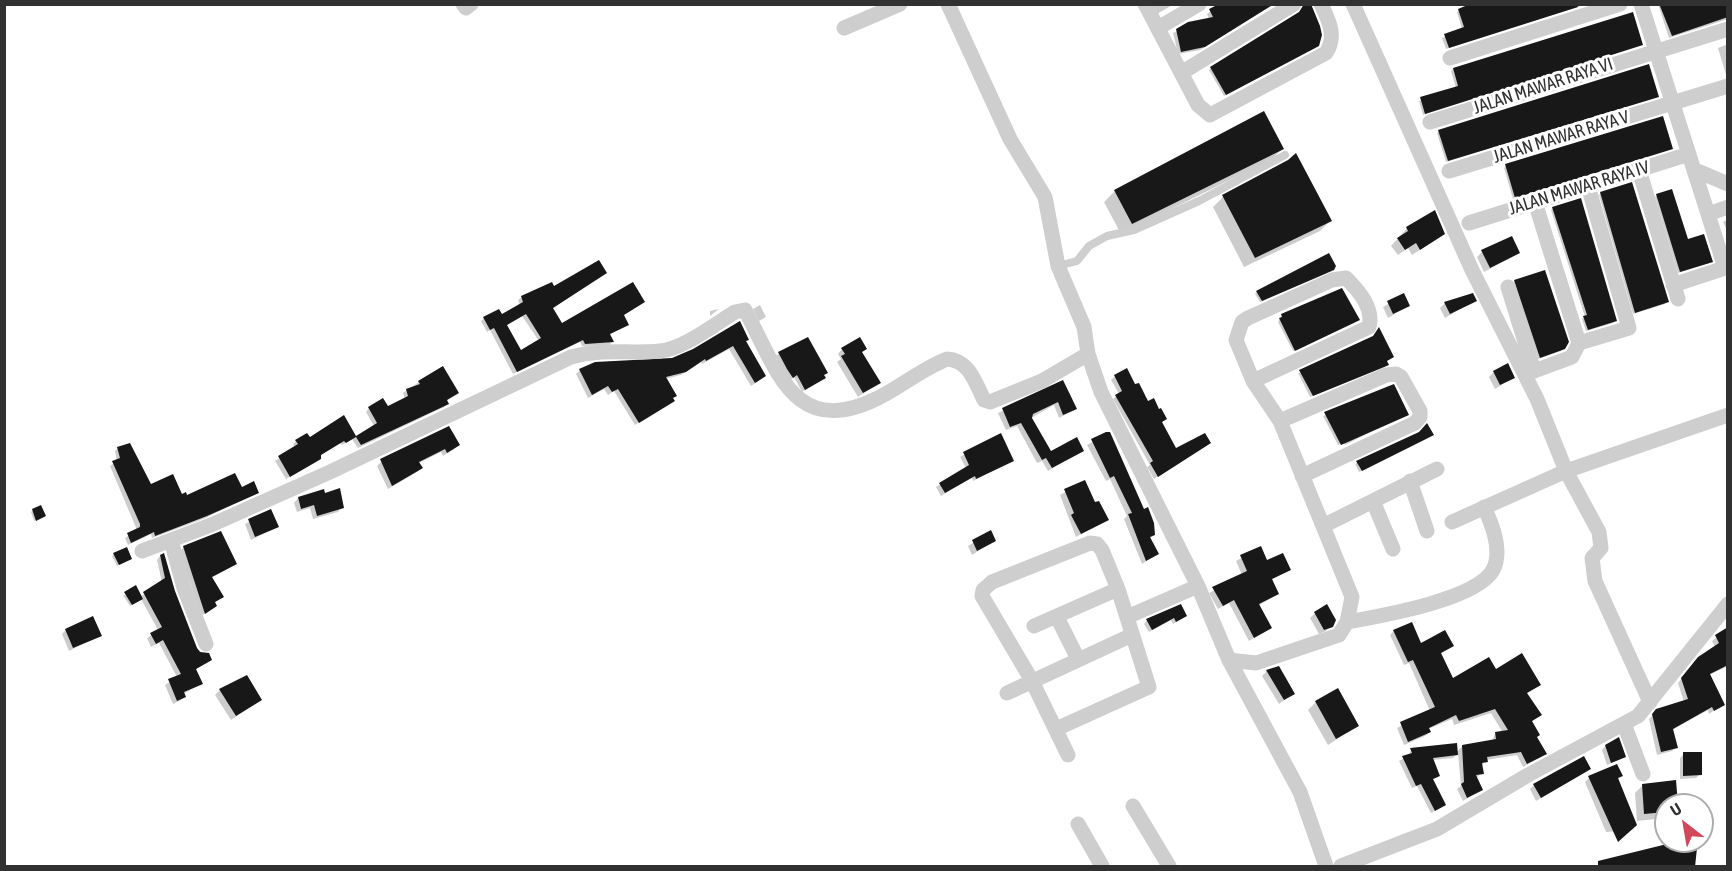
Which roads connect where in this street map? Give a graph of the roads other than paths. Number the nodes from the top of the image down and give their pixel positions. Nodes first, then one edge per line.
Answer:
1 (463, 4) edge
2 (471, 4) edge
3 (900, 4) edge
4 (948, 4) edge
5 (1145, 4) edge
6 (1199, 4) edge
7 (1294, 4) edge
8 (1321, 4) edge
9 (1353, 4) edge
10 (1620, 4) edge
11 (1641, 4) edge
12 (844, 28) dead end
13 (1158, 28) junction
14 (1728, 29) edge
15 (1655, 50) junction
16 (1450, 58) dead end
17 (1181, 73) junction
18 (1728, 86) edge
19 (1672, 104) junction
20 (1430, 122) dead end
21 (1689, 154) junction
22 (1285, 155) dead end
23 (1639, 170) junction
24 (1695, 170) junction
25 (1449, 171) dead end
26 (1728, 184) edge
27 (1588, 186) junction
28 (1535, 202) junction
29 (1728, 207) edge
30 (1708, 214) junction
31 (1469, 223) dead end
32 (1058, 266) junction
33 (1726, 268) edge
34 (1508, 287) dead end
35 (1579, 343) junction
36 (1088, 354) junction
37 (1253, 381) junction
38 (1728, 415) edge
39 (1280, 421) junction
40 (1437, 469) dead end
41 (1566, 471) junction
42 (1302, 476) junction
43 (1410, 481) junction
44 (1373, 501) junction
45 (1484, 507) junction
46 (1452, 522) dead end
47 (1323, 526) junction
48 (1427, 531) dead end
49 (171, 540) junction
50 (1393, 549) dead end
51 (142, 551) dead end
52 (1198, 586) junction
53 (1118, 589) junction
54 (1728, 604) edge
55 (1057, 617) junction
56 (1127, 617) junction
57 (1347, 622) junction
58 (1034, 626) dead end
59 (1132, 635) junction
60 (206, 644) dead end
61 (1078, 659) junction
62 (1229, 660) junction
63 (1031, 679) junction
64 (1007, 693) dead end
65 (1650, 702) junction
66 (1624, 724) junction
67 (1056, 729) junction
68 (1068, 755) dead end
69 (1643, 774) dead end
70 (1133, 806) dead end
71 (1078, 824) dead end
72 (1162, 864) edge
73 (1102, 867) edge
74 (1326, 867) edge
75 (1341, 867) edge

1 - 2 street
3 - 12 street
4 - 32 street
5 - 13 street
6 - 13 street
7 - 17 street
8 - 17 street
9 - 41 street
10 - 16 street
11 - 15 street
13 - 17 street
14 - 15 street, JALAN MAWAR RAYA VI
15 - 19 street
15 - 20 street, JALAN MAWAR RAYA VI
18 - 19 street, JALAN MAWAR RAYA V
19 - 21 street
19 - 25 street, JALAN MAWAR RAYA V
21 - 23 street, JALAN MAWAR RAYA IV
21 - 24 street
22 - 32 lane
23 - 27 street, JALAN MAWAR RAYA IV
23 - 33 street
24 - 26 street
24 - 30 street
27 - 28 street, JALAN MAWAR RAYA IV
27 - 35 street
28 - 31 street, JALAN MAWAR RAYA IV
28 - 35 street
29 - 30 street
30 - 33 street
32 - 36 street
34 - 35 street
36 - 49 street
36 - 52 street
37 - 37 street
37 - 39 street
38 - 41 street
39 - 42 street
39 - 42 street
40 - 43 street
41 - 45 street
41 - 65 street
42 - 47 street
43 - 44 street
43 - 48 street
44 - 47 street
44 - 50 street
45 - 46 street
45 - 57 street
47 - 57 street
49 - 51 street
49 - 60 street
52 - 56 street
52 - 62 street
53 - 55 street
53 - 56 street
53 - 63 street
54 - 65 street
55 - 58 street
55 - 61 street
56 - 59 street
57 - 62 street
59 - 61 street
59 - 67 street
61 - 63 street
62 - 74 street
63 - 64 street
63 - 67 street
65 - 66 street
66 - 69 street
66 - 75 street
67 - 68 street
70 - 72 street
71 - 73 street

